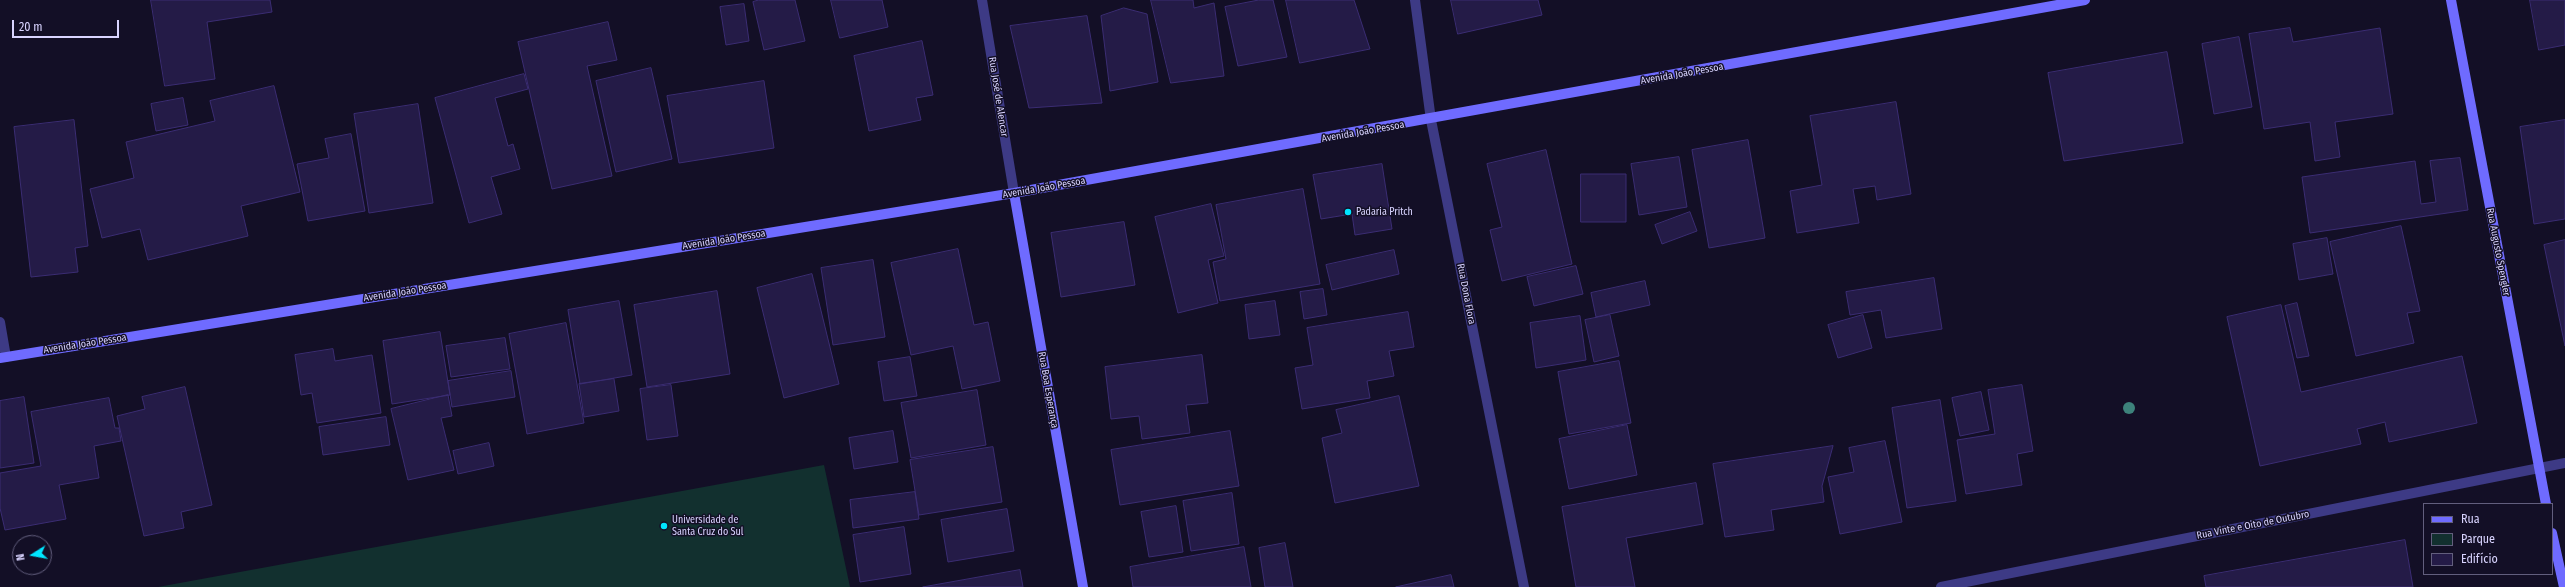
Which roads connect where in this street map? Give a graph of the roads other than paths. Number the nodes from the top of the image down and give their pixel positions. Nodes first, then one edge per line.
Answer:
1 (982, 0) edge
2 (1415, 0) edge
3 (2085, 0) edge
4 (2451, 0) edge
5 (1431, 120) junction
6 (1014, 193) junction
7 (0, 322) edge
8 (3, 357) edge
9 (2565, 463) edge
10 (2538, 468) junction
11 (2546, 503) edge
12 (2553, 538) edge
13 (1083, 587) edge
14 (1524, 587) edge
15 (1941, 587) edge
16 (2564, 587) edge

1 - 6 street, Rua José de Alencar
2 - 5 street, Rua Dona Flora
3 - 5 street, Avenida João Pessoa
4 - 10 street, Rua Augusto Spengler
5 - 6 street, Avenida João Pessoa
5 - 14 street, Rua Dona Flora
6 - 8 street, Avenida João Pessoa
6 - 13 street, Rua Boa Esperança
7 - 8 street
9 - 10 street, Rua Vinte e Oito de Outubro
10 - 11 street, Rua Augusto Spengler
10 - 15 street, Rua Vinte e Oito de Outubro
12 - 16 street

